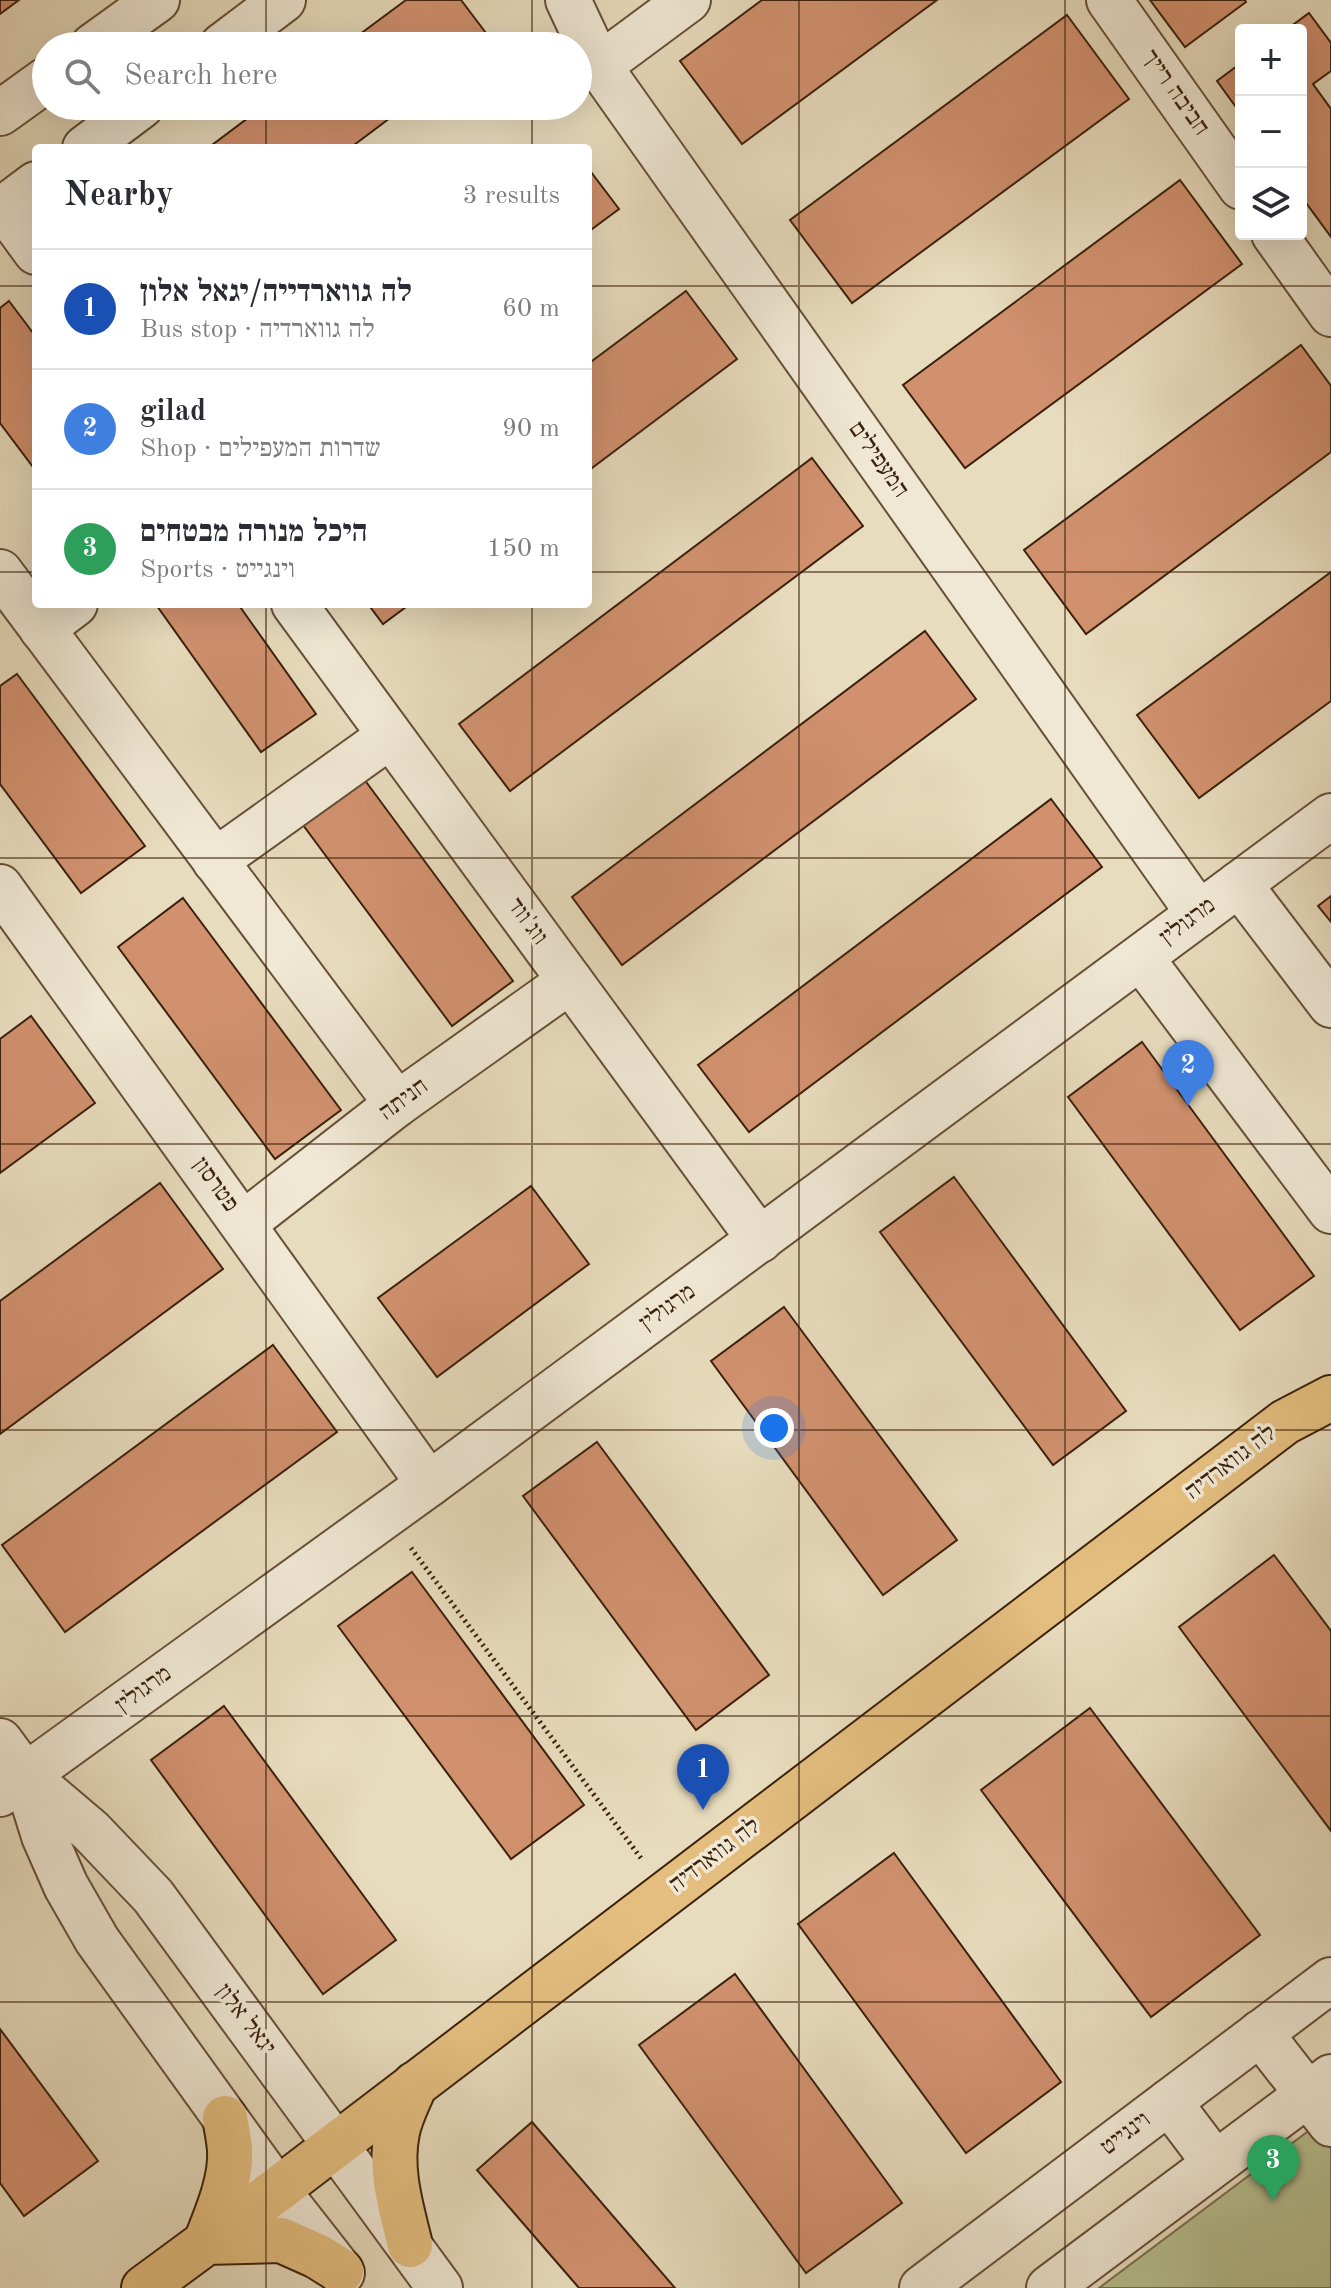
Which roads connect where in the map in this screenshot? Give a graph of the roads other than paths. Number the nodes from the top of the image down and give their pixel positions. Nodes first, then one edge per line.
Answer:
1 (157, 0) edge
2 (283, 0) edge
3 (568, 0) edge
4 (688, 0) edge
5 (1109, 0) edge
6 (112, 32) edge
7 (241, 32) edge
8 (583, 32) edge
9 (592, 51) edge
10 (599, 66) junction
11 (32, 90) edge
12 (0, 113) edge
13 (122, 120) edge
14 (90, 144) edge
15 (1235, 178) edge
16 (13, 201) edge
17 (1278, 240) edge
18 (32, 243) edge
19 (1331, 314) edge
20 (0, 572) edge
21 (32, 596) edge
22 (297, 608) edge
23 (58, 616) edge
24 (390, 736) junction
25 (1331, 816) edge
26 (215, 861) junction
27 (1239, 884) junction
28 (0, 887) edge
29 (1199, 914) junction
30 (1141, 958) junction
31 (570, 981) junction
32 (1331, 1005) edge
33 (397, 1104) junction
34 (1331, 1211) edge
35 (243, 1224) junction
36 (760, 1240) junction
37 (1331, 1368) edge
38 (1331, 1398) edge
39 (1285, 1422) junction
40 (429, 1484) junction
41 (0, 1741) edge
42 (13, 1785) edge
43 (1331, 1980) edge
44 (1260, 2033) junction
45 (415, 2084) junction
46 (1323, 2098) edge
47 (1169, 2102) junction
48 (225, 2118) junction
49 (336, 2144) junction
50 (1215, 2163) junction
51 (277, 2190) junction
52 (206, 2242) junction
53 (410, 2245) junction
54 (347, 2280) edge
55 (144, 2288) edge
56 (440, 2288) edge
57 (922, 2288) edge
58 (1049, 2288) edge

1 - 6 street
2 - 7 street
3 - 8 street, המעפילים
4 - 10 street
5 - 15 street, חביבה רייך
9 - 10 street, המעפילים
10 - 29 street, המעפילים
11 - 12 street
13 - 14 street
16 - 18 street
17 - 19 street
20 - 21 street
22 - 24 street, ווג'ווד
23 - 26 street
24 - 26 street
24 - 31 street, ווג'ווד
25 - 27 street, מרגולין
26 - 33 street
27 - 29 street, מרגולין
27 - 32 street
28 - 35 street, פטרסון
29 - 30 street, מרגולין
30 - 34 street
30 - 36 street, מרגולין
31 - 33 street, חניתה
31 - 36 street, ווג'ווד
33 - 35 street, חניתה
35 - 40 street, פטרסון
36 - 40 street, מרגולין
37 - 39 main road, לה גווארדיה
38 - 39 main road, לה גווארדיה
39 - 45 main road, לה גווארדיה
40 - 42 street, מרגולין
41 - 42 street, יגאל אלון
42 - 48 street, יגאל אלון
42 - 49 street, יגאל אלון
43 - 44 street, וינגייט
44 - 46 street
44 - 47 street, וינגייט
45 - 49 main road, לה גווארדיה
45 - 53 main road
46 - 50 street
47 - 50 street
47 - 57 street, וינגייט
48 - 51 street, יגאל אלון
48 - 52 main road
49 - 51 main road, לה גווארדיה
49 - 53 street, יגאל אלון
50 - 58 street
51 - 52 main road, לה גווארדיה
51 - 54 street, יגאל אלון
52 - 54 main road
52 - 55 main road, לה גווארדיה
53 - 56 street, יגאל אלון

